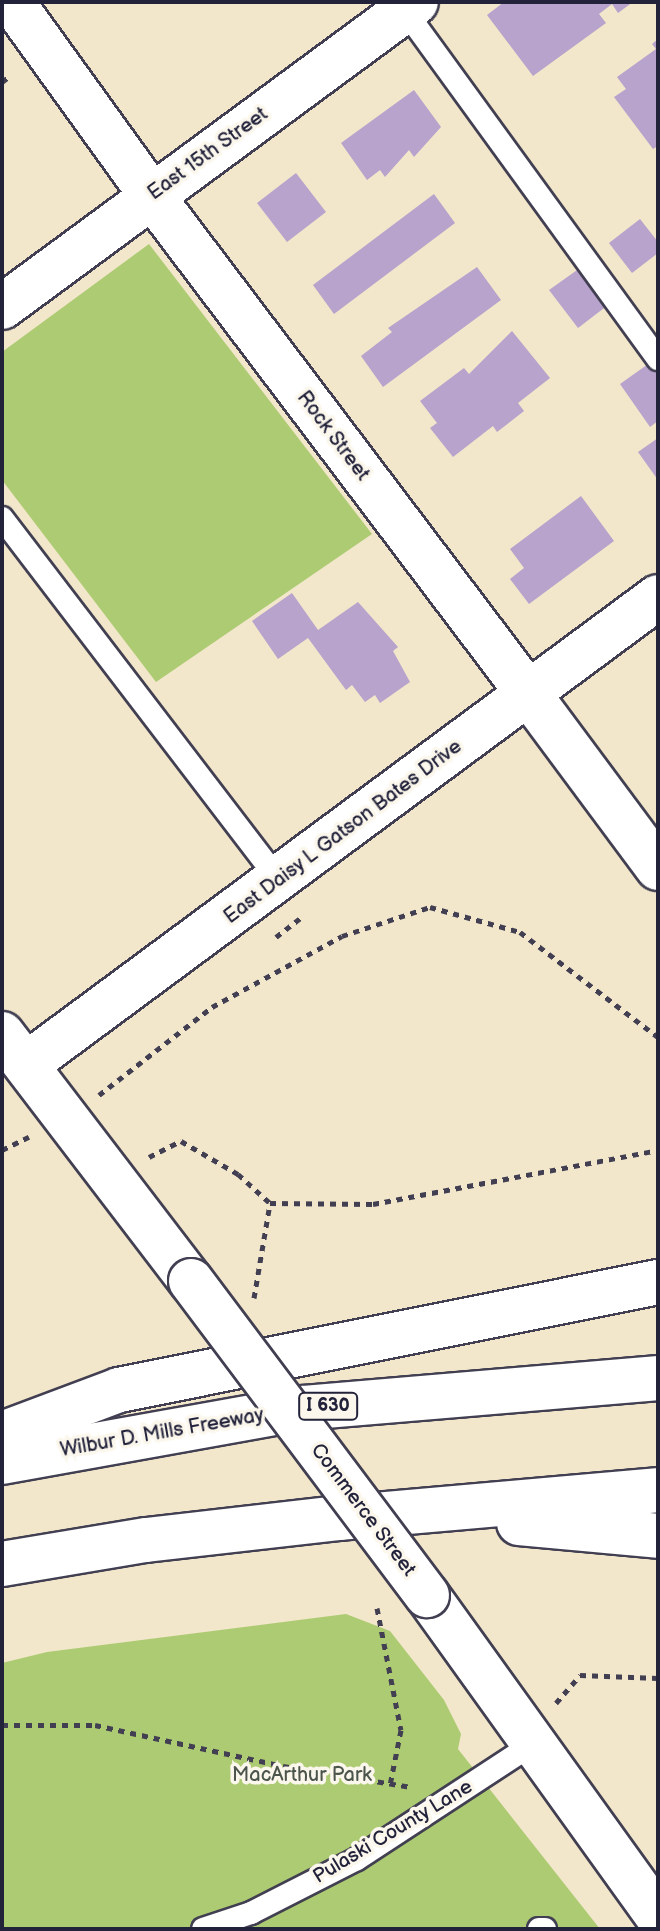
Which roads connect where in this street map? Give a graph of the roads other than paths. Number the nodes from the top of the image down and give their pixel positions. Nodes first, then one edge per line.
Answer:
1 (12, 2) edge
2 (406, 5) edge
3 (152, 196) junction
4 (2, 307) edge
5 (658, 359) edge
6 (2, 518) edge
7 (658, 597) edge
8 (528, 693) junction
9 (658, 868) edge
10 (279, 880) junction
11 (14, 1049) edge
12 (658, 1282) edge
13 (658, 1378) edge
14 (2, 1434) edge
15 (2, 1462) edge
16 (658, 1490) edge
17 (413, 1513) junction
18 (658, 1536) edge
19 (2, 1564) edge
20 (533, 1744) junction
21 (658, 1917) edge
22 (203, 1929) edge

1 - 3 main road, Rock Street
2 - 3 main road, East 15th Street
2 - 5 lane
3 - 4 main road, East 15th Street
3 - 8 main road, Rock Street
6 - 10 lane
7 - 8 main road, East Daisy L Gatson Bates Drive
8 - 9 main road, Rock Street
8 - 10 main road, East Daisy L Gatson Bates Drive
10 - 11 main road, East Daisy L Gatson Bates Drive
11 - 20 main road, Commerce Street, bridge
12 - 14 main road
13 - 15 main road, Wilbur D. Mills Freeway / I 630
16 - 17 main road
17 - 18 main road
17 - 19 main road
20 - 21 main road, Commerce Street
20 - 22 lane, Pulaski County Lane

